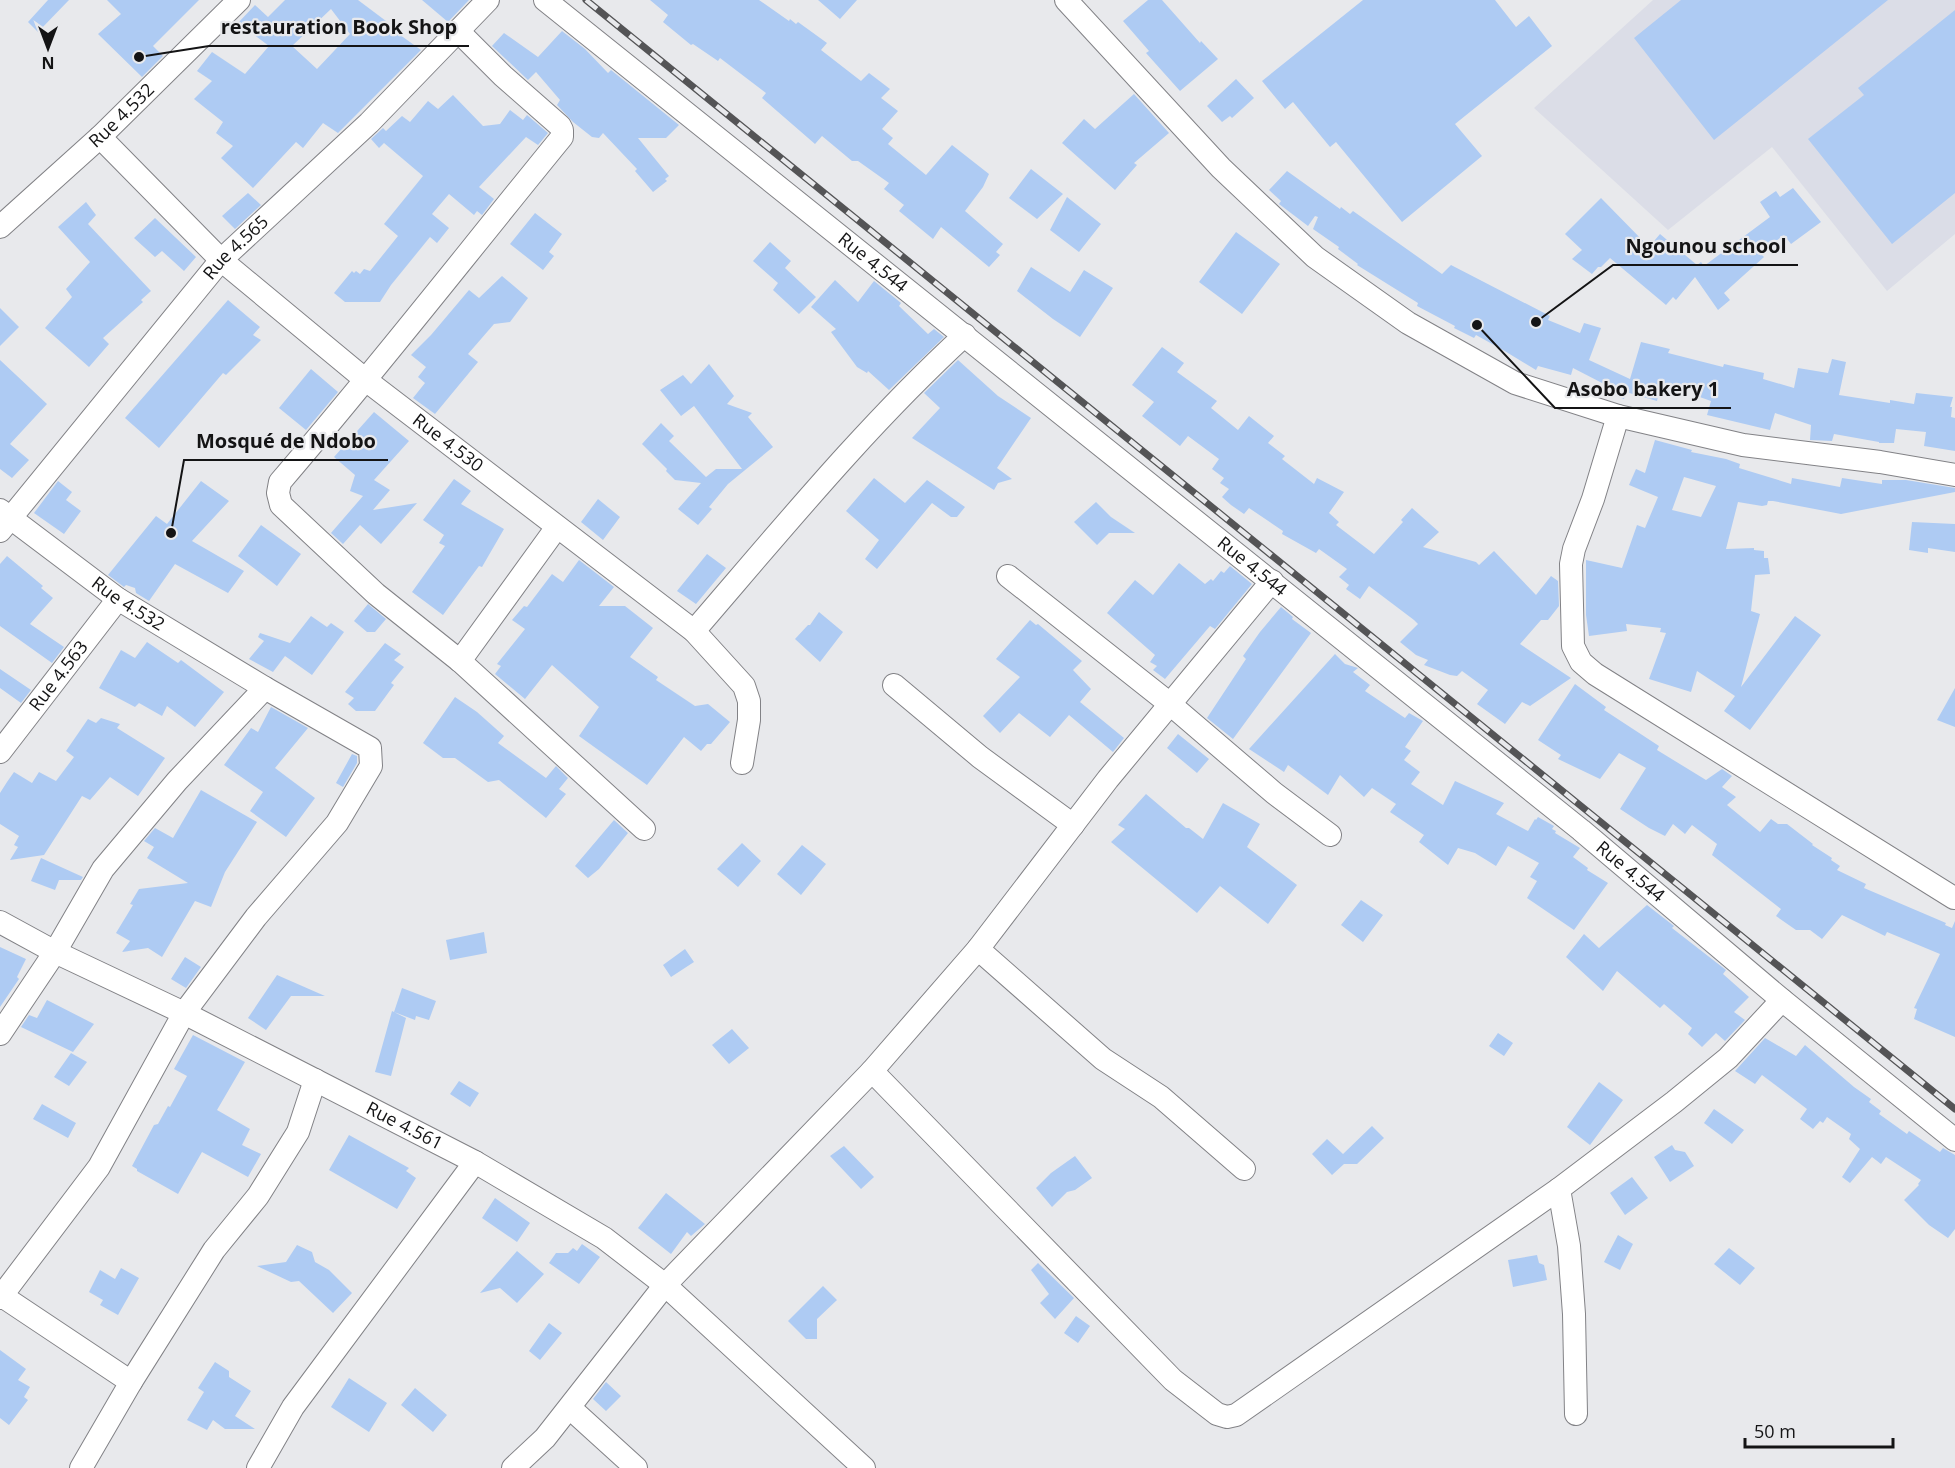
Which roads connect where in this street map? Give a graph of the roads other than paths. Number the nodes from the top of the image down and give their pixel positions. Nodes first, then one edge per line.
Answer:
1 (239, 0) edge
2 (488, 0) edge
3 (545, 0) edge
4 (1066, 0) edge
5 (458, 31) junction
6 (100, 137) junction
7 (0, 227) edge
8 (221, 260) junction
9 (965, 335) junction
10 (367, 381) junction
11 (1618, 416) junction
12 (1955, 475) edge
13 (4, 520) edge
14 (557, 527) junction
15 (1008, 576) dead end
16 (1272, 581) junction
17 (118, 599) junction
18 (694, 631) junction
19 (460, 661) junction
20 (894, 686) dead end
21 (264, 688) junction
22 (1170, 704) junction
23 (0, 752) edge
24 (742, 763) dead end
25 (1074, 825) junction
26 (644, 829) dead end
27 (1330, 835) dead end
28 (1954, 898) edge
29 (0, 922) edge
30 (978, 949) junction
31 (55, 952) junction
32 (1782, 1000) junction
33 (184, 1013) junction
34 (0, 1034) edge
35 (872, 1071) junction
36 (315, 1080) junction
37 (1955, 1140) edge
38 (475, 1162) junction
39 (1245, 1169) dead end
40 (1559, 1188) junction
41 (665, 1285) junction
42 (1, 1297) edge
43 (131, 1382) junction
44 (570, 1408) junction
45 (1576, 1414) dead end
46 (81, 1468) edge
47 (258, 1468) edge
48 (513, 1468) edge
49 (636, 1468) edge
50 (864, 1468) edge

1 - 6 street, Rue 4.532
2 - 5 street, Rue 4.565
3 - 9 street, Rue 4.544
4 - 11 street
5 - 8 street, Rue 4.565
5 - 10 street
6 - 7 street, Rue 4.532
6 - 8 street, Rue 4.530
8 - 10 street, Rue 4.530
8 - 13 street, Rue 4.565
9 - 16 street, Rue 4.544
9 - 18 street
10 - 14 street, Rue 4.530
10 - 19 street
11 - 12 street
11 - 28 street
13 - 17 street, Rue 4.532
14 - 18 street, Rue 4.530
14 - 19 street
15 - 22 street
16 - 22 street
16 - 32 street, Rue 4.544
17 - 21 street, Rue 4.532
17 - 23 street, Rue 4.563
18 - 24 street, Rue 4.530
19 - 26 street
20 - 25 street
21 - 31 street
21 - 33 street, Rue 4.532
22 - 25 street
22 - 27 street
25 - 30 street
29 - 31 street, Rue 4.561
30 - 35 street
30 - 39 street
31 - 33 street, Rue 4.561
31 - 34 street
32 - 37 street, Rue 4.544
32 - 40 street
33 - 36 street, Rue 4.561
33 - 42 street
35 - 40 street
35 - 41 street
36 - 38 street, Rue 4.561
36 - 43 street
38 - 41 street, Rue 4.561
38 - 47 street
40 - 45 street
41 - 44 street
41 - 50 street, Rue 4.561
42 - 43 street
43 - 46 street
44 - 48 street
44 - 49 street

